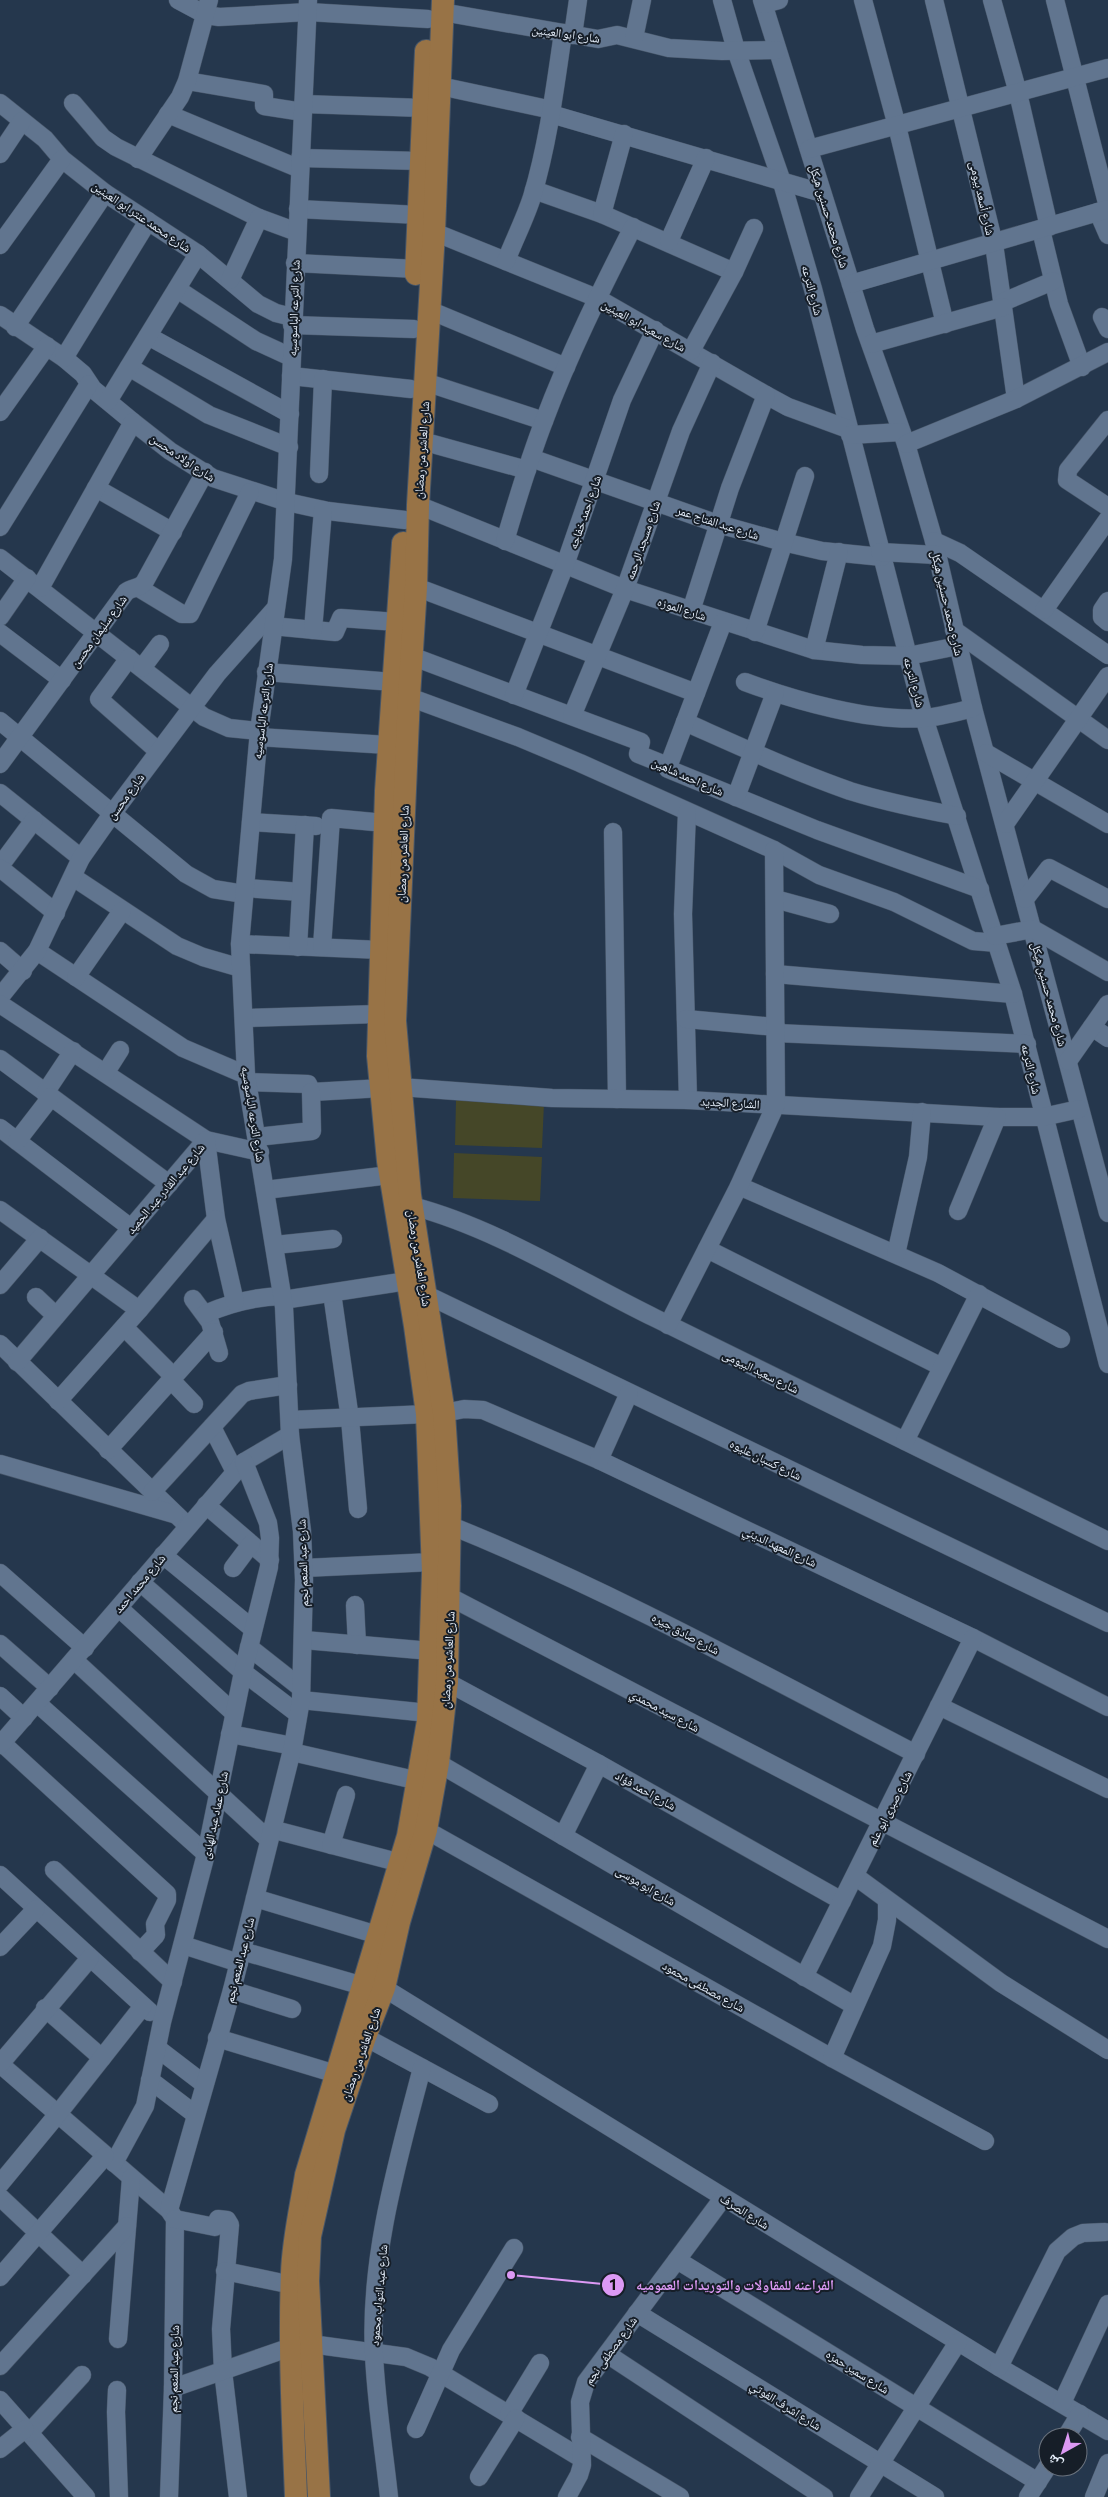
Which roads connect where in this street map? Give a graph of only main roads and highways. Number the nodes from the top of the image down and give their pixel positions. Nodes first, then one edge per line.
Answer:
1 (436, 8) edge
2 (418, 386) junction
3 (411, 512) junction
4 (401, 690) junction
5 (395, 793) junction
6 (390, 1088) junction
7 (416, 1288) junction
8 (435, 1414) junction
9 (387, 1938) junction
10 (374, 1987) junction
11 (301, 2346) junction
12 (296, 2497) edge
13 (319, 2497) edge

1 - 2 main road, شارع العاشر من رمضان
1 - 2 main road, شارع العاشر من رمضان
2 - 3 main road, شارع العاشر من رمضان
2 - 3 main road, شارع العاشر من رمضان
3 - 4 main road, شارع العاشر من رمضان
3 - 4 main road, شارع العاشر من رمضان
4 - 5 main road, شارع العاشر من رمضان
4 - 5 main road, شارع العاشر من رمضان
5 - 6 main road, شارع العاشر من رمضان
5 - 6 main road, شارع العاشر من رمضان
6 - 7 main road, شارع العاشر من رمضان
6 - 7 main road, شارع العاشر من رمضان
7 - 8 main road, شارع العاشر من رمضان
8 - 9 main road, شارع العاشر من رمضان
8 - 9 main road, شارع العاشر من رمضان
9 - 10 main road, شارع العاشر من رمضان
10 - 11 main road, شارع العاشر من رمضان
10 - 11 main road, شارع العاشر من رمضان
11 - 12 main road, شارع العاشر من رمضان
11 - 13 main road, شارع العاشر من رمضان

